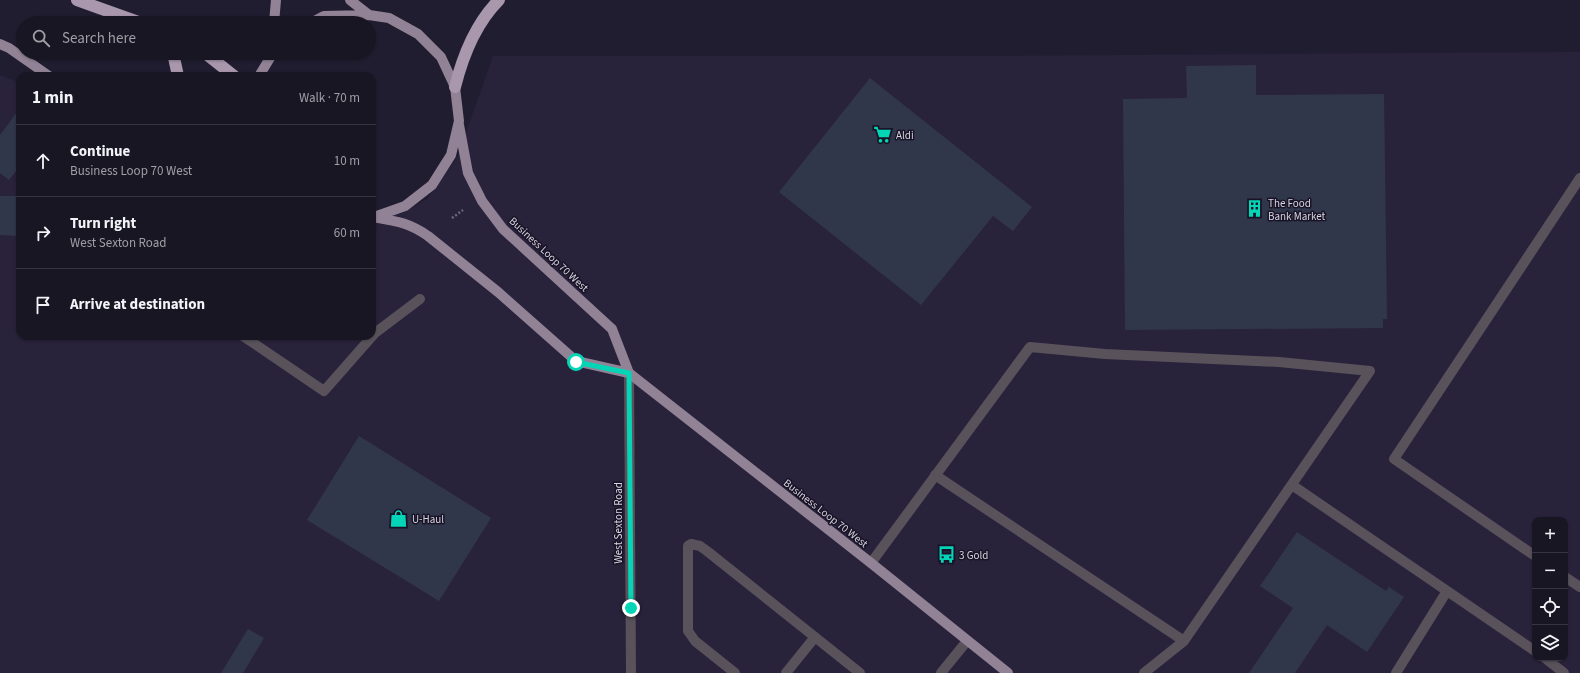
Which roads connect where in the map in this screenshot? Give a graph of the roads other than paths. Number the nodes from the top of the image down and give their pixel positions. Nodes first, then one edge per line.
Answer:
1 (77, 0) edge
2 (276, 0) edge
3 (350, 0) edge
4 (499, 0) edge
5 (369, 15) junction
6 (122, 16) edge
7 (275, 16) edge
8 (324, 16) edge
9 (376, 16) edge
10 (376, 16) edge
11 (0, 44) edge
12 (16, 53) edge
13 (26, 60) edge
14 (175, 60) edge
15 (213, 60) edge
16 (268, 60) edge
17 (43, 72) edge
18 (177, 72) edge
19 (229, 72) edge
20 (261, 72) edge
21 (455, 87) junction
22 (458, 121) junction
23 (1580, 178) edge
24 (376, 216) edge
25 (376, 218) edge
26 (420, 299) dead end
27 (376, 332) edge
28 (249, 340) edge
29 (369, 340) edge
30 (629, 373) junction
31 (936, 475) junction
32 (1292, 485) junction
33 (1532, 554) edge
34 (871, 563) junction
35 (1568, 579) edge
36 (1580, 587) edge
37 (1447, 591) junction
38 (815, 637) junction
39 (967, 641) junction
40 (1184, 641) junction
41 (1532, 649) edge
42 (1549, 661) edge
43 (631, 673) edge
44 (735, 673) edge
45 (786, 673) edge
46 (860, 673) edge
47 (941, 673) edge
48 (1008, 673) edge
49 (1144, 673) edge
50 (1396, 673) edge
51 (1564, 673) edge

1 - 6 highway
2 - 7 main road
3 - 5 main road
4 - 21 highway
5 - 8 main road
5 - 10 main road
9 - 21 main road
11 - 12 main road
13 - 17 main road
14 - 18 highway
15 - 19 highway
16 - 20 main road
21 - 22 main road
22 - 24 main road
22 - 30 main road, Business Loop 70 West
23 - 33 street
25 - 30 main road, Business Loop 70 West
26 - 27 street
28 - 29 street
30 - 34 main road, Business Loop 70 West
30 - 43 street, West Sexton Road
31 - 32 street
31 - 34 street
31 - 40 street
32 - 37 street
32 - 40 street
34 - 39 main road, Business Loop 70 West
35 - 36 street
37 - 41 street
37 - 50 street
38 - 44 street
38 - 45 street
38 - 46 street
39 - 47 street
39 - 48 main road, Business Loop 70 West
40 - 49 street
42 - 51 street

